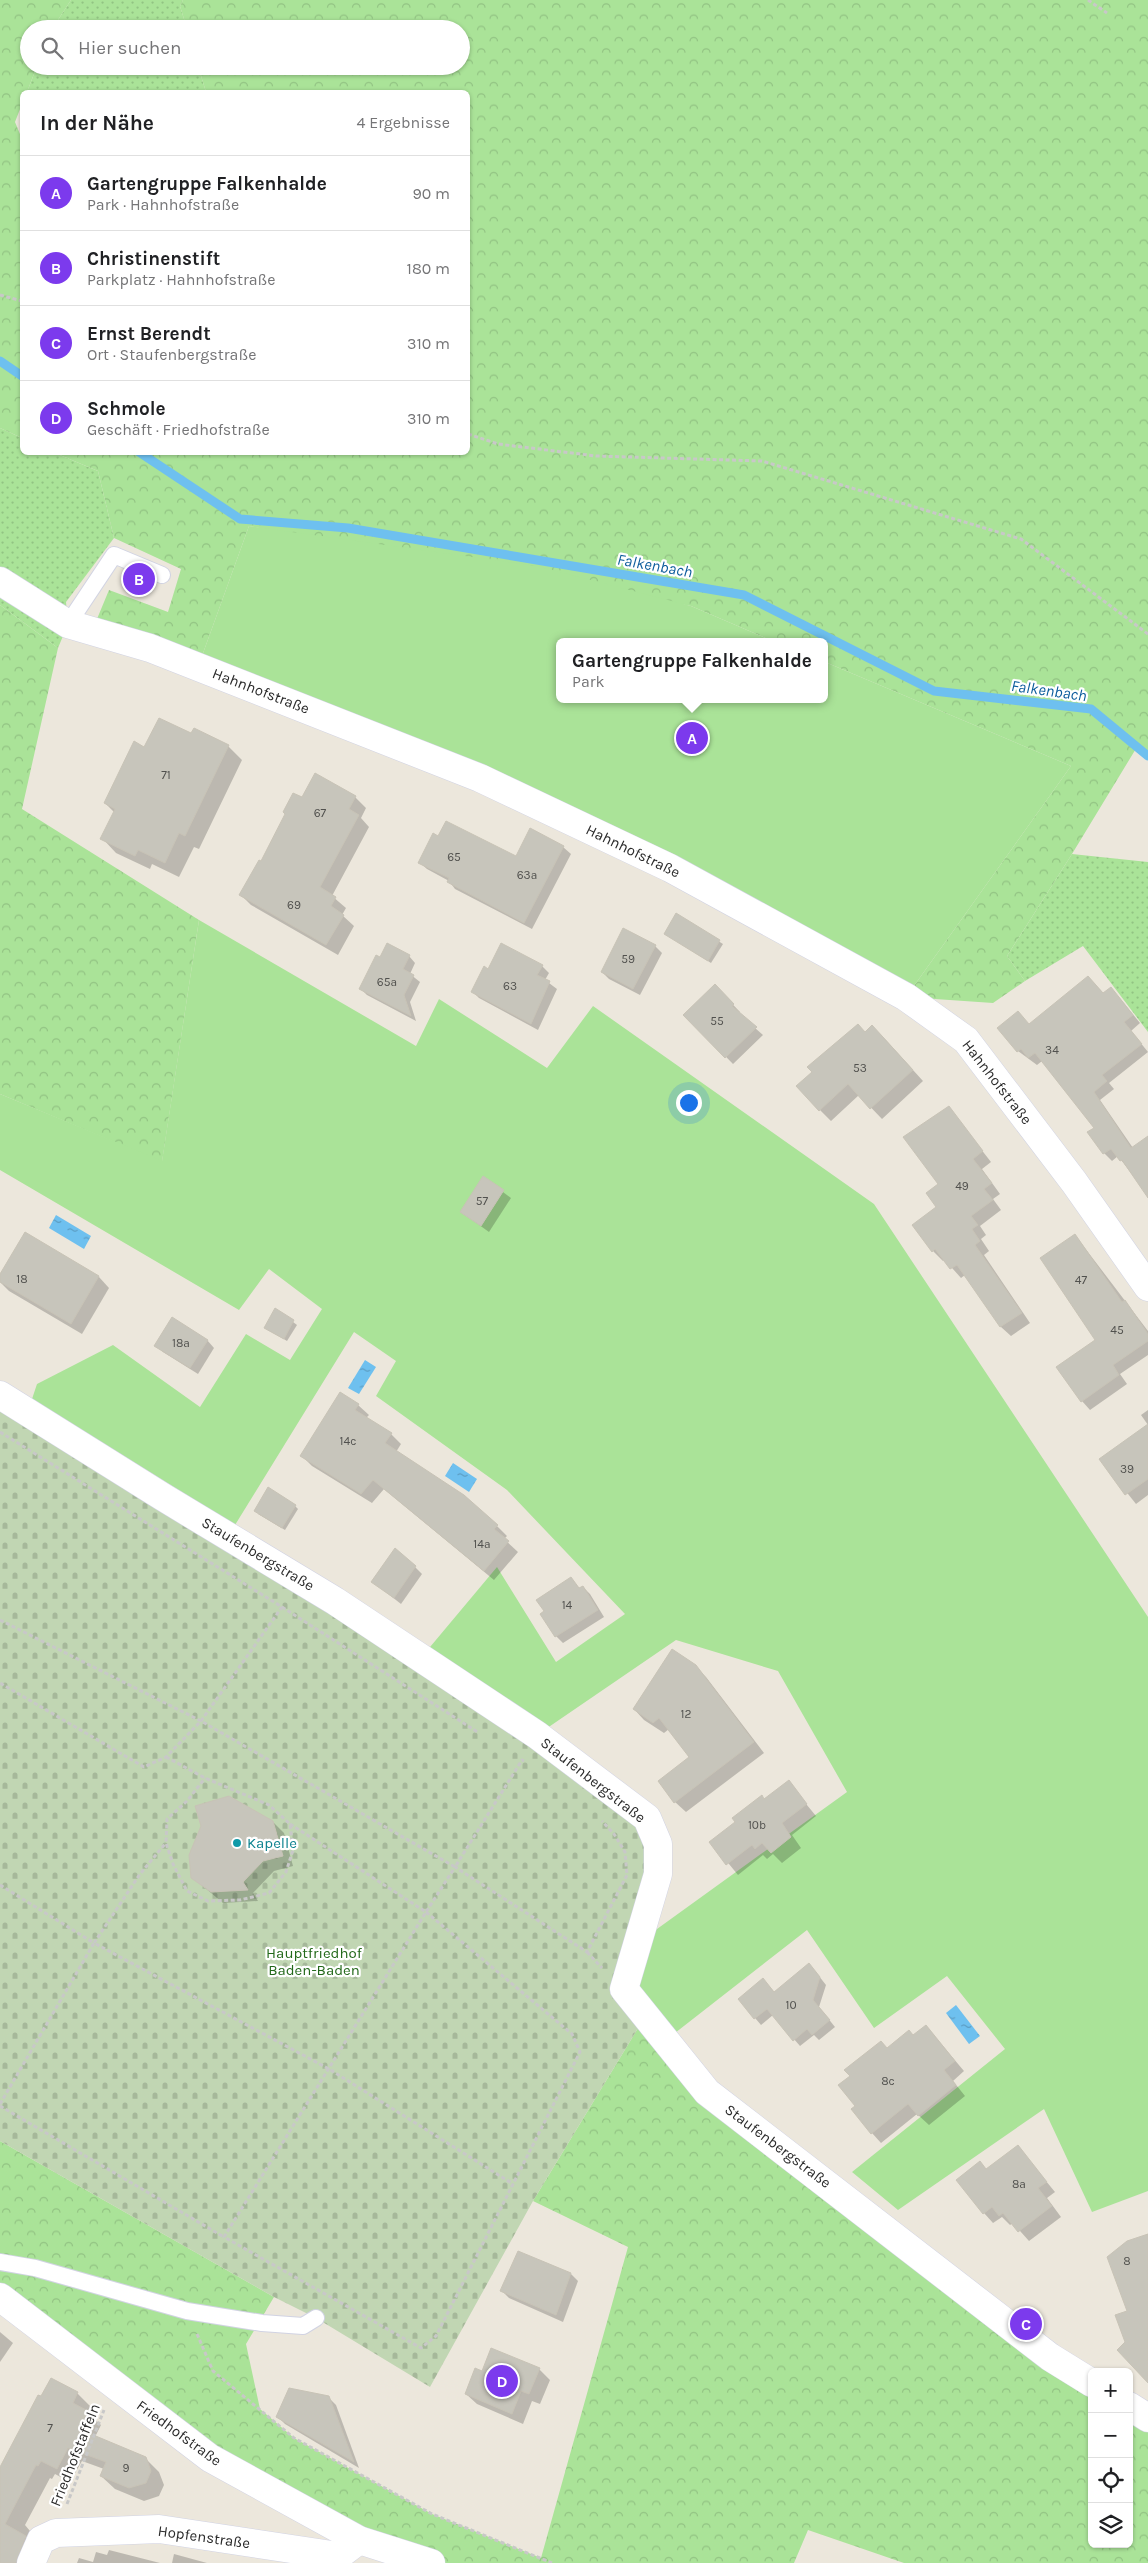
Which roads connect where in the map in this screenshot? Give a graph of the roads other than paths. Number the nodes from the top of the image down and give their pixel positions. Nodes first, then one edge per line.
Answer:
1 (162, 575) dead end
2 (0, 581) edge
3 (68, 624) junction
4 (1148, 1287) edge
5 (0, 1395) edge
6 (0, 2262) edge
7 (0, 2297) edge
8 (316, 2318) dead end
9 (1088, 2381) edge
10 (1133, 2409) edge
11 (1148, 2418) edge
12 (358, 2540) junction
13 (31, 2563) edge
14 (431, 2563) edge

1 - 3 lane
2 - 3 street, Hahnhofstraße
3 - 4 street, Hahnhofstraße
5 - 9 street, Staufenbergstraße
6 - 8 lane
7 - 12 street, Friedhofstraße
10 - 11 street
12 - 13 street, Hopfenstraße
12 - 14 street, Friedhofstraße

